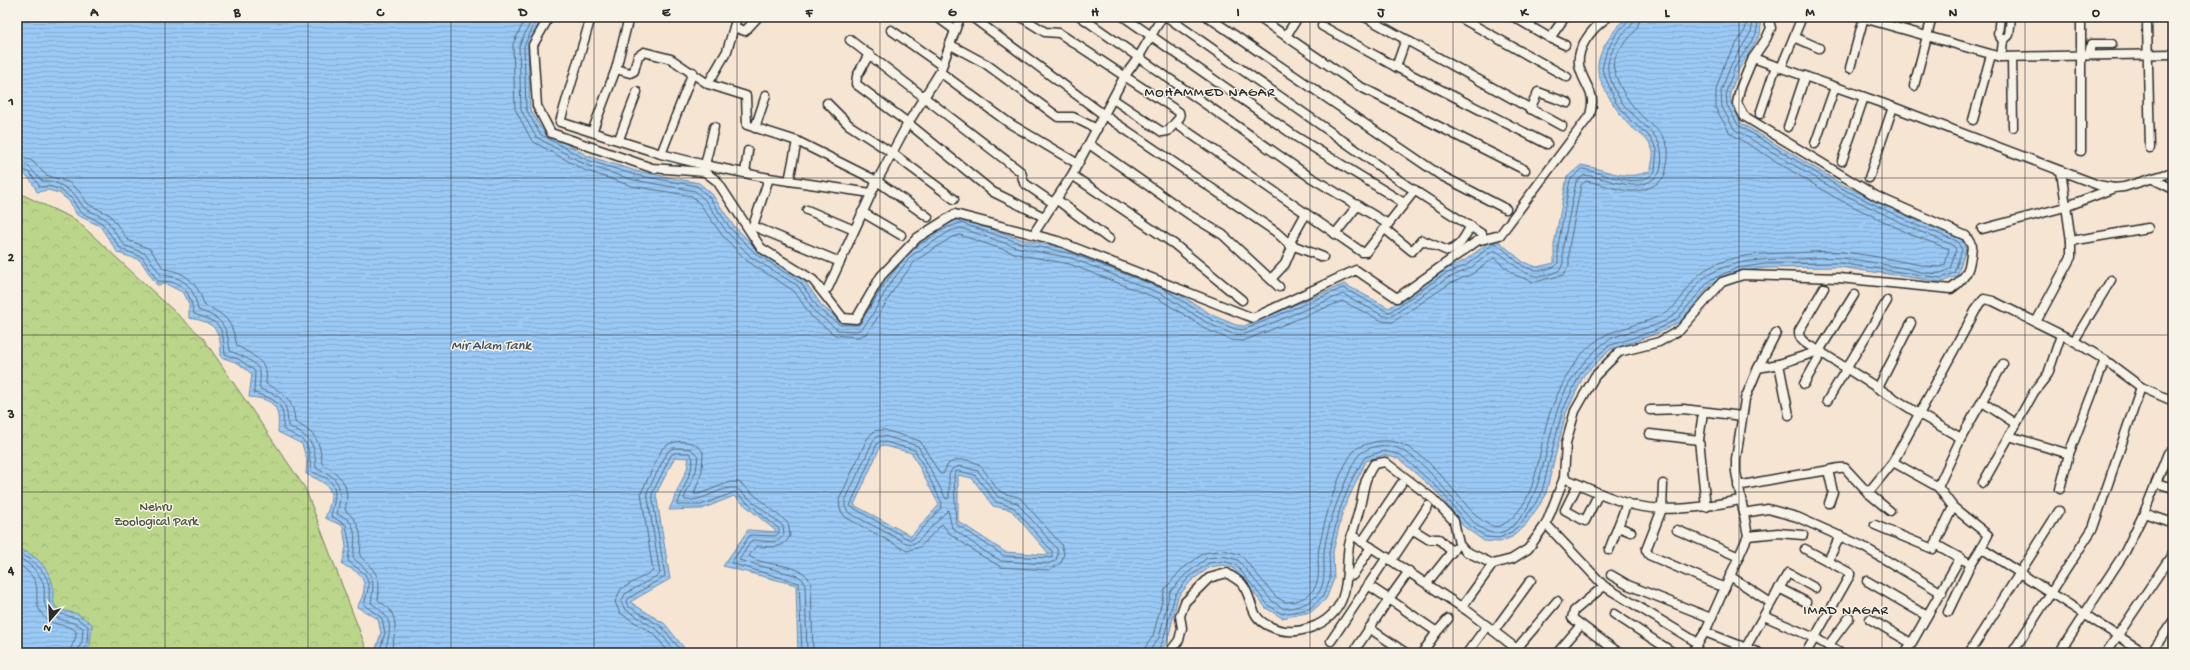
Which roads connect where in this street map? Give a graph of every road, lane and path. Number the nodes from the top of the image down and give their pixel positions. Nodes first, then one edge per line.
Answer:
1 (549, 17) edge
2 (590, 17) edge
3 (629, 17) edge
4 (736, 17) edge
5 (758, 17) edge
6 (937, 17) edge
7 (960, 17) edge
8 (972, 17) edge
9 (1021, 17) edge
10 (1081, 17) edge
11 (1124, 17) edge
12 (1162, 17) edge
13 (1167, 17) edge
14 (1208, 17) edge
15 (1258, 17) edge
16 (1298, 17) edge
17 (1365, 17) edge
18 (1460, 17) edge
19 (1514, 17) edge
20 (1533, 17) edge
21 (1565, 17) edge
22 (1608, 17) edge
23 (1768, 17) edge
24 (1802, 17) edge
25 (1864, 17) edge
26 (1932, 17) edge
27 (2000, 17) edge
28 (2011, 17) edge
29 (2081, 21) dead end
30 (1528, 24) junction
31 (2147, 25) dead end
32 (1322, 26) dead end
33 (734, 27) junction
34 (892, 30) dead end
35 (955, 30) junction
36 (1151, 36) junction
37 (1286, 36) junction
38 (1927, 36) junction
39 (1794, 37) junction
40 (1550, 38) junction
41 (1406, 39) junction
42 (850, 40) dead end
43 (2003, 41) junction
44 (950, 44) junction
45 (2112, 44) dead end
46 (1565, 45) dead end
47 (1819, 48) dead end
48 (869, 54) junction
49 (2148, 54) junction
50 (2173, 54) edge
51 (1991, 55) junction
52 (2084, 56) junction
53 (2001, 57) junction
54 (1138, 58) junction
55 (1753, 58) junction
56 (2012, 58) junction
57 (1396, 67) junction
58 (1778, 67) junction
59 (940, 68) junction
60 (1850, 68) dead end
61 (616, 69) junction
62 (693, 72) junction
63 (1804, 76) junction
64 (1124, 77) junction
65 (1568, 77) dead end
66 (708, 84) junction
67 (1914, 86) dead end
68 (1835, 87) junction
69 (637, 92) dead end
70 (766, 95) dead end
71 (924, 97) junction
72 (1864, 97) junction
73 (1113, 99) junction
74 (827, 103) dead end
75 (1568, 103) dead end
76 (1892, 107) junction
77 (1530, 109) junction
78 (1760, 114) dead end
79 (1104, 115) junction
80 (1973, 120) dead end
81 (908, 123) junction
82 (1174, 123) junction
83 (714, 126) dead end
84 (1562, 126) dead end
85 (1788, 127) dead end
86 (2013, 127) dead end
87 (755, 128) junction
88 (1097, 129) junction
89 (592, 132) junction
90 (619, 139) junction
91 (797, 141) junction
92 (1090, 144) junction
93 (1547, 144) dead end
94 (1815, 144) dead end
95 (2150, 148) dead end
96 (748, 151) dead end
97 (2081, 151) dead end
98 (892, 153) junction
99 (661, 154) junction
100 (1842, 161) dead end
101 (1078, 164) junction
102 (705, 165) junction
103 (1525, 170) dead end
104 (2061, 171) junction
105 (2173, 172) edge
106 (745, 173) junction
107 (1072, 175) junction
108 (769, 178) junction
109 (1869, 178) dead end
110 (2153, 179) junction
111 (789, 181) junction
112 (878, 182) junction
113 (2114, 188) junction
114 (2173, 189) edge
115 (1414, 190) junction
116 (871, 194) junction
117 (954, 199) dead end
118 (1055, 201) junction
119 (1404, 203) junction
120 (1358, 205) junction
121 (2065, 207) junction
122 (1506, 209) dead end
123 (807, 210) dead end
124 (862, 212) junction
125 (1305, 215) junction
126 (928, 217) dead end
127 (1044, 218) junction
128 (1386, 226) junction
129 (1470, 226) junction
130 (2148, 228) dead end
131 (1982, 229) dead end
132 (854, 230) junction
133 (1036, 230) dead end
134 (1335, 234) junction
135 (1482, 234) dead end
136 (901, 235) dead end
137 (1109, 239) dead end
138 (2072, 241) junction
139 (1291, 244) junction
140 (1323, 256) dead end
141 (840, 262) junction
142 (1271, 279) junction
143 (2111, 280) dead end
144 (1279, 287) dead end
145 (828, 288) dead end
146 (1824, 288) dead end
147 (1854, 296) dead end
148 (1242, 300) dead end
149 (1888, 301) dead end
150 (2036, 322) junction
151 (1911, 323) dead end
152 (1776, 333) dead end
153 (2061, 335) junction
154 (2074, 341) junction
155 (1820, 352) junction
156 (2105, 360) junction
157 (1779, 364) junction
158 (2003, 364) dead end
159 (1758, 368) junction
160 (1847, 369) junction
161 (1804, 384) dead end
162 (1878, 388) junction
163 (2141, 388) junction
164 (1827, 401) dead end
165 (2173, 401) edge
166 (1982, 402) junction
167 (1650, 410) dead end
168 (1703, 412) junction
169 (1919, 414) junction
170 (1789, 415) dead end
171 (1742, 416) junction
172 (2016, 424) junction
173 (1650, 434) dead end
174 (2009, 436) junction
175 (1961, 438) junction
176 (1699, 440) junction
177 (2173, 451) edge
178 (2069, 454) junction
179 (1893, 462) junction
180 (1828, 470) junction
181 (1564, 478) junction
182 (2156, 483) junction
183 (1401, 484) dead end
184 (1578, 484) junction
185 (1662, 484) dead end
186 (1983, 484) dead end
187 (1738, 486) junction
188 (1938, 487) junction
189 (2173, 488) edge
190 (2060, 489) dead end
191 (1599, 493) junction
192 (1868, 493) junction
193 (1740, 500) junction
194 (1627, 503) junction
195 (1829, 503) dead end
196 (1428, 506) dead end
197 (1706, 507) junction
198 (1953, 507) junction
199 (1662, 509) junction
200 (1890, 511) dead end
201 (2059, 511) dead end
202 (1743, 513) junction
203 (2144, 513) junction
204 (2173, 523) edge
205 (1546, 524) junction
206 (1875, 525) dead end
207 (1618, 527) junction
208 (1412, 529) junction
209 (1677, 530) dead end
210 (1631, 532) dead end
211 (1803, 535) dead end
212 (1748, 536) junction
213 (1840, 536) junction
214 (1935, 544) junction
215 (1371, 547) junction
216 (1981, 548) junction
217 (1805, 549) dead end
218 (1609, 550) dead end
219 (2173, 553) edge
220 (1739, 556) junction
221 (1960, 558) junction
222 (1389, 559) junction
223 (1828, 561) junction
224 (1493, 564) junction
225 (1971, 564) junction
226 (1409, 571) junction
227 (2020, 574) junction
228 (1353, 575) dead end
229 (1611, 575) dead end
230 (1730, 576) junction
231 (1531, 580) dead end
232 (1867, 581) dead end
233 (1427, 584) junction
234 (1368, 585) junction
235 (1604, 586) junction
236 (1725, 588) junction
237 (1779, 588) junction
238 (1815, 588) dead end
239 (2051, 592) junction
240 (1942, 593) junction
241 (1389, 599) junction
242 (1557, 601) dead end
243 (1806, 602) dead end
244 (1771, 603) junction
245 (1462, 607) junction
246 (1948, 612) dead end
247 (1614, 614) dead end
248 (2083, 615) junction
249 (1764, 616) junction
250 (1928, 616) junction
251 (1711, 618) junction
252 (1849, 618) dead end
253 (1448, 619) dead end
254 (1870, 619) dead end
255 (2173, 621) edge
256 (1581, 625) junction
257 (1369, 628) junction
258 (1491, 628) junction
259 (1705, 632) junction
260 (1436, 633) junction
261 (2117, 636) junction
262 (1815, 638) junction
263 (1331, 641) dead end
264 (1698, 643) junction
265 (1911, 643) junction
266 (1738, 645) junction
267 (1828, 646) junction
268 (1746, 647) junction
269 (1354, 650) dead end
270 (1517, 651) edge
271 (1169, 653) edge
272 (1406, 653) edge
273 (1422, 653) edge
274 (1467, 653) edge
275 (1558, 653) edge
276 (1618, 653) edge
277 (1674, 653) edge
278 (1692, 653) edge
279 (1735, 653) edge
280 (1759, 653) edge
281 (1806, 653) edge
282 (1840, 653) edge
283 (1906, 653) edge
284 (1968, 653) edge
285 (2012, 653) edge
286 (2059, 653) edge
287 (2106, 653) edge
288 (2145, 653) edge
289 (2151, 653) edge

1 - 22 street
2 - 89 street
3 - 61 street
4 - 33 street
5 - 33 street
6 - 35 street
7 - 35 street
8 - 79 street
9 - 64 street
10 - 54 street
11 - 36 street
12 - 36 street
13 - 115 street
14 - 122 street
15 - 37 street
16 - 37 street
17 - 41 street
18 - 65 street
19 - 30 street
20 - 30 street
21 - 40 street
23 - 55 street
24 - 39 street
25 - 38 street
25 - 60 street
26 - 38 street
27 - 43 street
28 - 43 street
29 - 52 street
30 - 40 street
31 - 49 street
32 - 57 street
33 - 66 street
34 - 59 street
35 - 44 street
36 - 54 street
36 - 119 street
37 - 103 street
38 - 51 street
38 - 67 street
39 - 47 street
39 - 58 street
40 - 46 street
41 - 57 street
41 - 77 street
42 - 48 street
43 - 53 street
44 - 59 street
44 - 88 street
45 - 52 street
48 - 71 street
48 - 81 street
49 - 50 street
49 - 52 street
49 - 95 street
51 - 53 street
51 - 80 street
52 - 56 street
52 - 97 street
53 - 56 street
54 - 64 street
54 - 120 street
55 - 58 street
55 - 181 street
56 - 86 street
57 - 93 street
58 - 63 street
58 - 78 street
59 - 71 street
59 - 101 street
61 - 62 street
61 - 89 street
62 - 66 street
62 - 99 street
63 - 68 street
63 - 85 street
64 - 73 street
64 - 82 street
66 - 87 street
68 - 72 street
68 - 94 street
69 - 90 street
70 - 87 street
71 - 81 street
71 - 118 street
72 - 76 street
72 - 100 street
73 - 79 street
73 - 82 street
74 - 98 street
75 - 77 street
76 - 104 street
76 - 109 street
77 - 84 street
79 - 88 street
79 - 139 street
81 - 98 street
81 - 127 street
82 - 125 street
83 - 102 street
87 - 91 street
88 - 92 street
89 - 90 street
90 - 99 street
91 - 111 street
91 - 112 street
92 - 101 street
92 - 142 street
96 - 106 street
98 - 112 street
98 - 117 street
99 - 102 street
101 - 107 street
102 - 106 street
104 - 113 street
104 - 121 street
105 - 110 street
106 - 108 street
107 - 118 street
107 - 148 street
108 - 111 street
108 - 141 street
110 - 113 street
110 - 114 street
111 - 116 street
112 - 116 street
112 - 126 street
113 - 121 street
115 - 119 street
115 - 129 street
116 - 124 street
118 - 127 street
118 - 137 street
119 - 128 street
120 - 128 street
120 - 134 street
121 - 131 street
121 - 138 street
123 - 132 street
124 - 132 street
124 - 136 street
125 - 134 street
125 - 139 street
127 - 133 street
128 - 129 street
128 - 134 street
129 - 135 street
130 - 138 street
132 - 141 street
138 - 150 street
139 - 140 street
139 - 142 street
141 - 145 street
142 - 144 street
143 - 154 street
146 - 155 street
147 - 155 street
149 - 160 street
150 - 153 street
150 - 169 street
151 - 162 street
152 - 159 street
153 - 154 street
153 - 172 street
154 - 156 street
155 - 157 street
155 - 160 street
155 - 161 street
156 - 163 street
156 - 178 street
157 - 159 street
157 - 170 street
158 - 166 street
159 - 171 street
160 - 162 street
160 - 164 street
162 - 169 street
163 - 165 street
163 - 239 street
166 - 172 street
166 - 175 street
167 - 168 street
168 - 171 street
168 - 176 street
169 - 175 street
169 - 179 street
171 - 187 street
172 - 174 street
173 - 176 street
174 - 178 street
174 - 186 street
175 - 188 street
176 - 197 street
177 - 182 street
178 - 190 street
179 - 188 street
179 - 192 street
180 - 187 street
180 - 192 street
180 - 195 street
181 - 184 street
181 - 205 street
182 - 189 street
182 - 203 street
183 - 215 street
184 - 191 street
184 - 191 street
185 - 199 street
187 - 193 street
188 - 198 street
191 - 194 street
192 - 200 street
193 - 197 street
193 - 202 street
194 - 199 street
194 - 207 street
196 - 208 street
197 - 199 street
198 - 214 street
198 - 216 street
199 - 236 street
201 - 227 street
202 - 212 street
202 - 213 street
203 - 204 street
203 - 248 street
205 - 224 street
205 - 235 street
206 - 214 street
207 - 210 street
207 - 218 street
208 - 222 street
208 - 233 street
209 - 220 street
211 - 212 street
212 - 220 street
213 - 223 street
213 - 240 street
214 - 221 street
215 - 222 street
215 - 228 street
216 - 225 street
216 - 227 street
217 - 223 street
219 - 261 street
220 - 230 street
221 - 225 street
221 - 240 street
222 - 226 street
222 - 234 street
223 - 262 street
224 - 245 street
224 - 271 street
225 - 246 street
226 - 233 street
226 - 241 street
227 - 239 street
227 - 284 street
229 - 251 street
230 - 236 street
230 - 244 street
231 - 258 street
232 - 250 street
233 - 245 street
234 - 241 street
234 - 263 street
235 - 256 street
235 - 264 street
236 - 251 street
237 - 238 street
237 - 243 street
237 - 244 street
239 - 248 street
239 - 285 street
240 - 250 street
241 - 257 street
241 - 260 street
242 - 270 street
244 - 249 street
245 - 258 street
247 - 277 street
248 - 261 street
248 - 286 street
249 - 262 street
249 - 268 street
250 - 265 street
251 - 259 street
252 - 267 street
253 - 260 street
254 - 265 street
255 - 289 street
256 - 275 street
256 - 276 street
257 - 269 street
257 - 272 street
258 - 270 street
258 - 274 street
259 - 264 street
259 - 266 street
260 - 273 street
261 - 287 street
261 - 288 street
262 - 267 street
262 - 281 street
264 - 278 street
265 - 283 street
266 - 268 street
266 - 279 street
267 - 282 street
268 - 280 street

